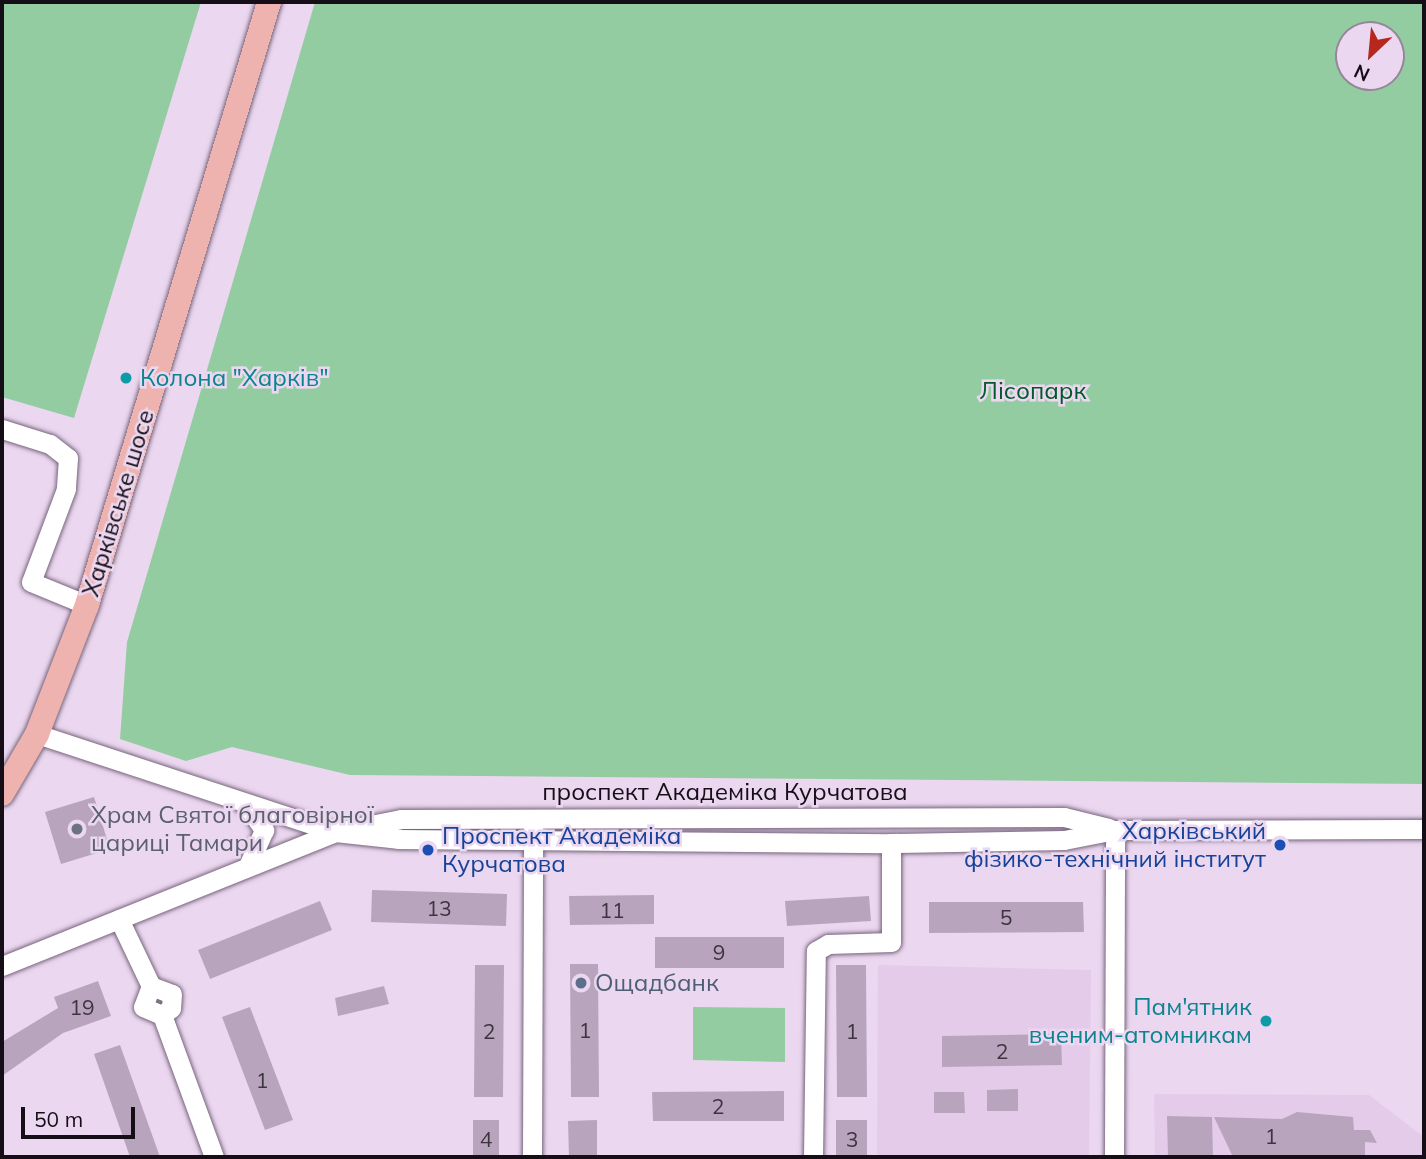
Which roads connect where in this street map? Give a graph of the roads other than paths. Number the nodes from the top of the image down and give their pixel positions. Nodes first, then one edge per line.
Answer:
1 (269, 2) edge
2 (2, 429) edge
3 (87, 605) junction
4 (37, 734) junction
5 (2, 794) edge
6 (246, 804) junction
7 (533, 816) junction
8 (1424, 829) edge
9 (1115, 830) junction
10 (335, 832) junction
11 (533, 837) junction
12 (891, 843) junction
13 (248, 866) junction
14 (119, 919) junction
15 (2, 966) edge
16 (214, 1157) edge
17 (532, 1157) edge
18 (813, 1157) edge
19 (1114, 1157) edge

1 - 3 main road, Харківське шосе
2 - 3 street
3 - 4 main road, Харківське шосе
4 - 5 main road, Харківське шосе
4 - 6 street
6 - 10 street
6 - 13 street
7 - 9 street, проспект Академіка Курчатова
7 - 10 street, проспект Академіка Курчатова
7 - 11 street
8 - 9 street, проспект Академіка Курчатова
9 - 12 street, проспект Академіка Курчатова
9 - 19 street
10 - 11 street, проспект Академіка Курчатова
10 - 13 street, проспект Академіка Курчатова
11 - 12 street, проспект Академіка Курчатова
11 - 17 street
12 - 18 street
13 - 14 street, проспект Академіка Курчатова
14 - 15 street, проспект Академіка Курчатова
14 - 16 street

